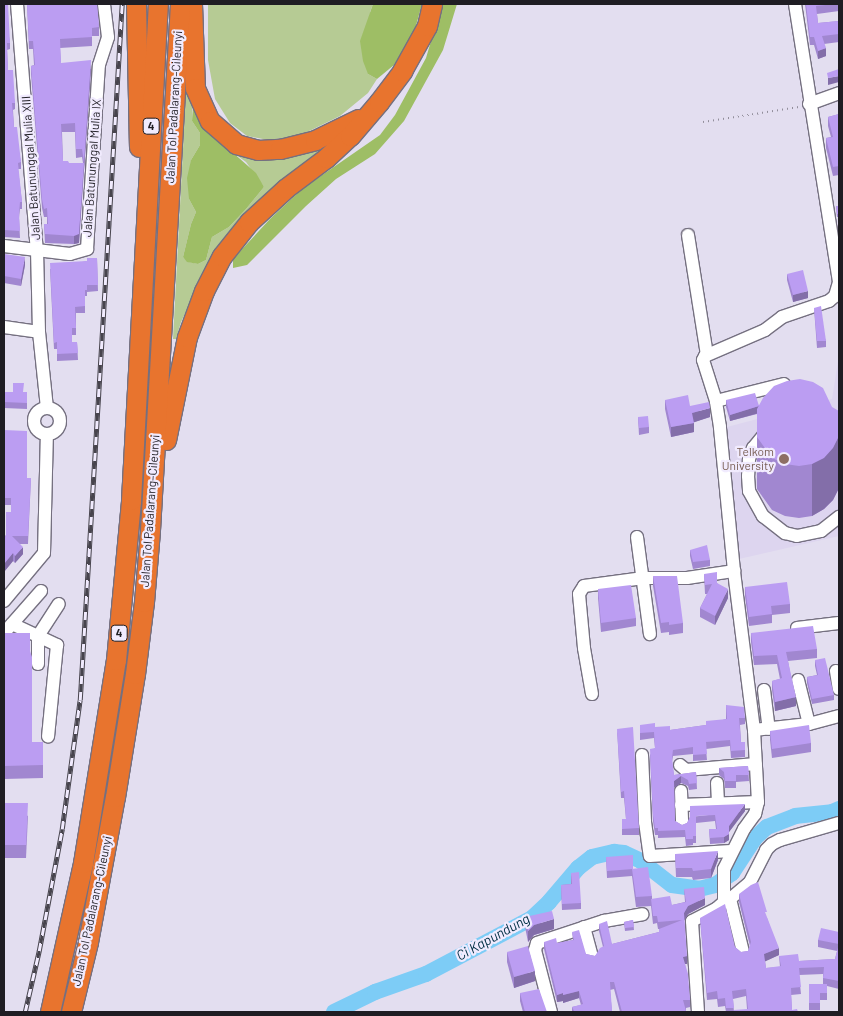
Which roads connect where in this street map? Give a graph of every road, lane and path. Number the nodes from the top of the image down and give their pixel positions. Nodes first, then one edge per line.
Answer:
1 (18, 4) edge
2 (104, 4) edge
3 (136, 4) edge
4 (158, 4) edge
5 (180, 4) edge
6 (192, 4) edge
7 (432, 4) edge
8 (795, 4) edge
9 (839, 93) edge
10 (809, 104) junction
11 (366, 114) junction
12 (703, 122) dead end
13 (688, 235) dead end
14 (4, 246) edge
15 (144, 248) junction
16 (37, 250) junction
17 (839, 281) edge
18 (4, 327) edge
19 (39, 332) junction
20 (707, 355) junction
21 (784, 384) edge
22 (716, 401) junction
23 (47, 408) junction
24 (778, 422) edge
25 (47, 434) junction
26 (839, 516) edge
27 (150, 530) junction
28 (637, 536) dead end
29 (734, 571) junction
30 (643, 578) junction
31 (41, 590) dead end
32 (4, 601) edge
33 (60, 604) dead end
34 (839, 623) edge
35 (785, 630) edge
36 (6, 631) edge
37 (759, 633) edge
38 (650, 634) dead end
39 (742, 635) junction
40 (38, 636) junction
41 (38, 664) dead end
42 (836, 672) dead end
43 (798, 680) dead end
44 (839, 689) edge
45 (764, 690) dead end
46 (592, 694) dead end
47 (839, 716) edge
48 (809, 724) junction
49 (769, 729) junction
50 (754, 730) junction
51 (48, 737) dead end
52 (642, 755) dead end
53 (756, 764) junction
54 (680, 765) dead end
55 (717, 783) dead end
56 (681, 790) dead end
57 (758, 802) junction
58 (718, 804) junction
59 (681, 805) junction
60 (682, 823) edge
61 (839, 824) edge
62 (731, 851) junction
63 (726, 898) junction
64 (642, 914) dead end
65 (584, 927) junction
66 (743, 952) edge
67 (592, 956) edge
68 (50, 1012) edge
69 (71, 1012) edge
70 (551, 1012) edge
71 (698, 1012) edge

1 - 16 street, Jalan Batununggal Mulia XIII
2 - 16 street, Jalan Batununggal Mulia IX
3 - 15 highway
4 - 15 highway, Jalan Tol Padalarang–Cileunyi / 4
5 - 27 highway, Jalan Tol Padalarang–Cileunyi / 4
6 - 11 highway
7 - 11 highway
8 - 10 street
9 - 10 street
10 - 12 path
10 - 17 street
11 - 27 highway
13 - 20 street
14 - 16 street, Jalan Batununggal Mulia IX
15 - 68 highway, Jalan Tol Padalarang–Cileunyi / 4
16 - 19 street, Jalan Batununggal Mulia XIII
17 - 20 street
18 - 19 street
19 - 23 street, Jalan Batununggal Mulia XIII
20 - 22 street
21 - 22 street
22 - 29 street
23 - 25 street
23 - 25 street
24 - 26 street
25 - 32 street
27 - 69 highway, Jalan Tol Padalarang–Cileunyi / 4
28 - 30 street
29 - 30 street
29 - 39 street
30 - 38 street
30 - 46 street
31 - 36 street
33 - 40 street
34 - 35 street
36 - 40 street
37 - 39 street
39 - 50 street
40 - 41 street
40 - 51 street
42 - 44 street
43 - 48 street
45 - 49 street
47 - 48 street
48 - 49 street
49 - 50 street
50 - 53 street
52 - 62 street
53 - 54 street
53 - 57 street
55 - 58 street
56 - 59 street
57 - 58 street
57 - 62 street
58 - 59 street
59 - 60 street
61 - 63 street
62 - 63 street
63 - 66 street
63 - 71 street
64 - 65 street
65 - 67 street
65 - 70 street

